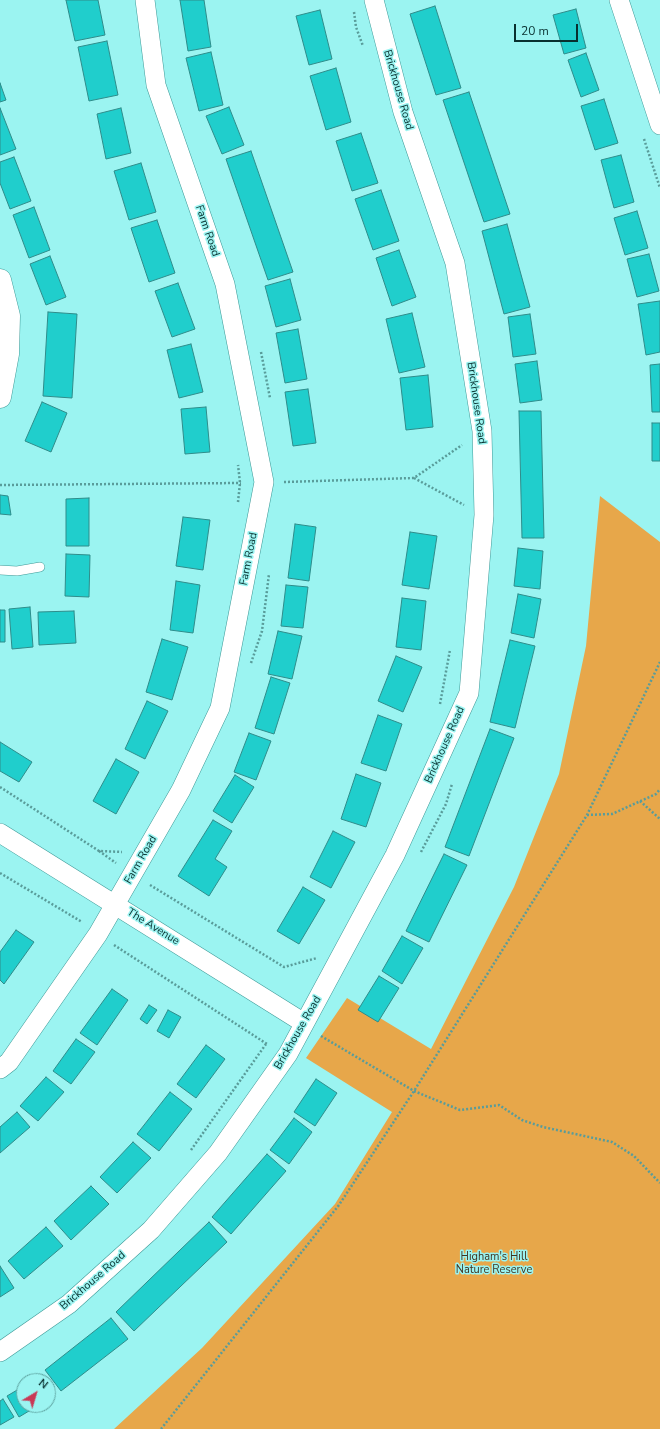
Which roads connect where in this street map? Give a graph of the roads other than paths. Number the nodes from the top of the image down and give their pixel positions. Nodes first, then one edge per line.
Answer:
1 (145, 0) edge
2 (374, 0) edge
3 (619, 0) edge
4 (660, 125) edge
5 (0, 280) edge
6 (0, 397) edge
7 (40, 567) dead end
8 (0, 570) edge
9 (0, 832) edge
10 (116, 904) junction
11 (304, 1023) junction
12 (0, 1069) edge
13 (0, 1352) edge

1 - 10 street, Farm Road
2 - 11 street, Brickhouse Road
3 - 4 street
5 - 6 street
7 - 8 lane
9 - 10 street, The Avenue
10 - 11 street, The Avenue
10 - 12 street, Farm Road
11 - 13 street, Brickhouse Road

